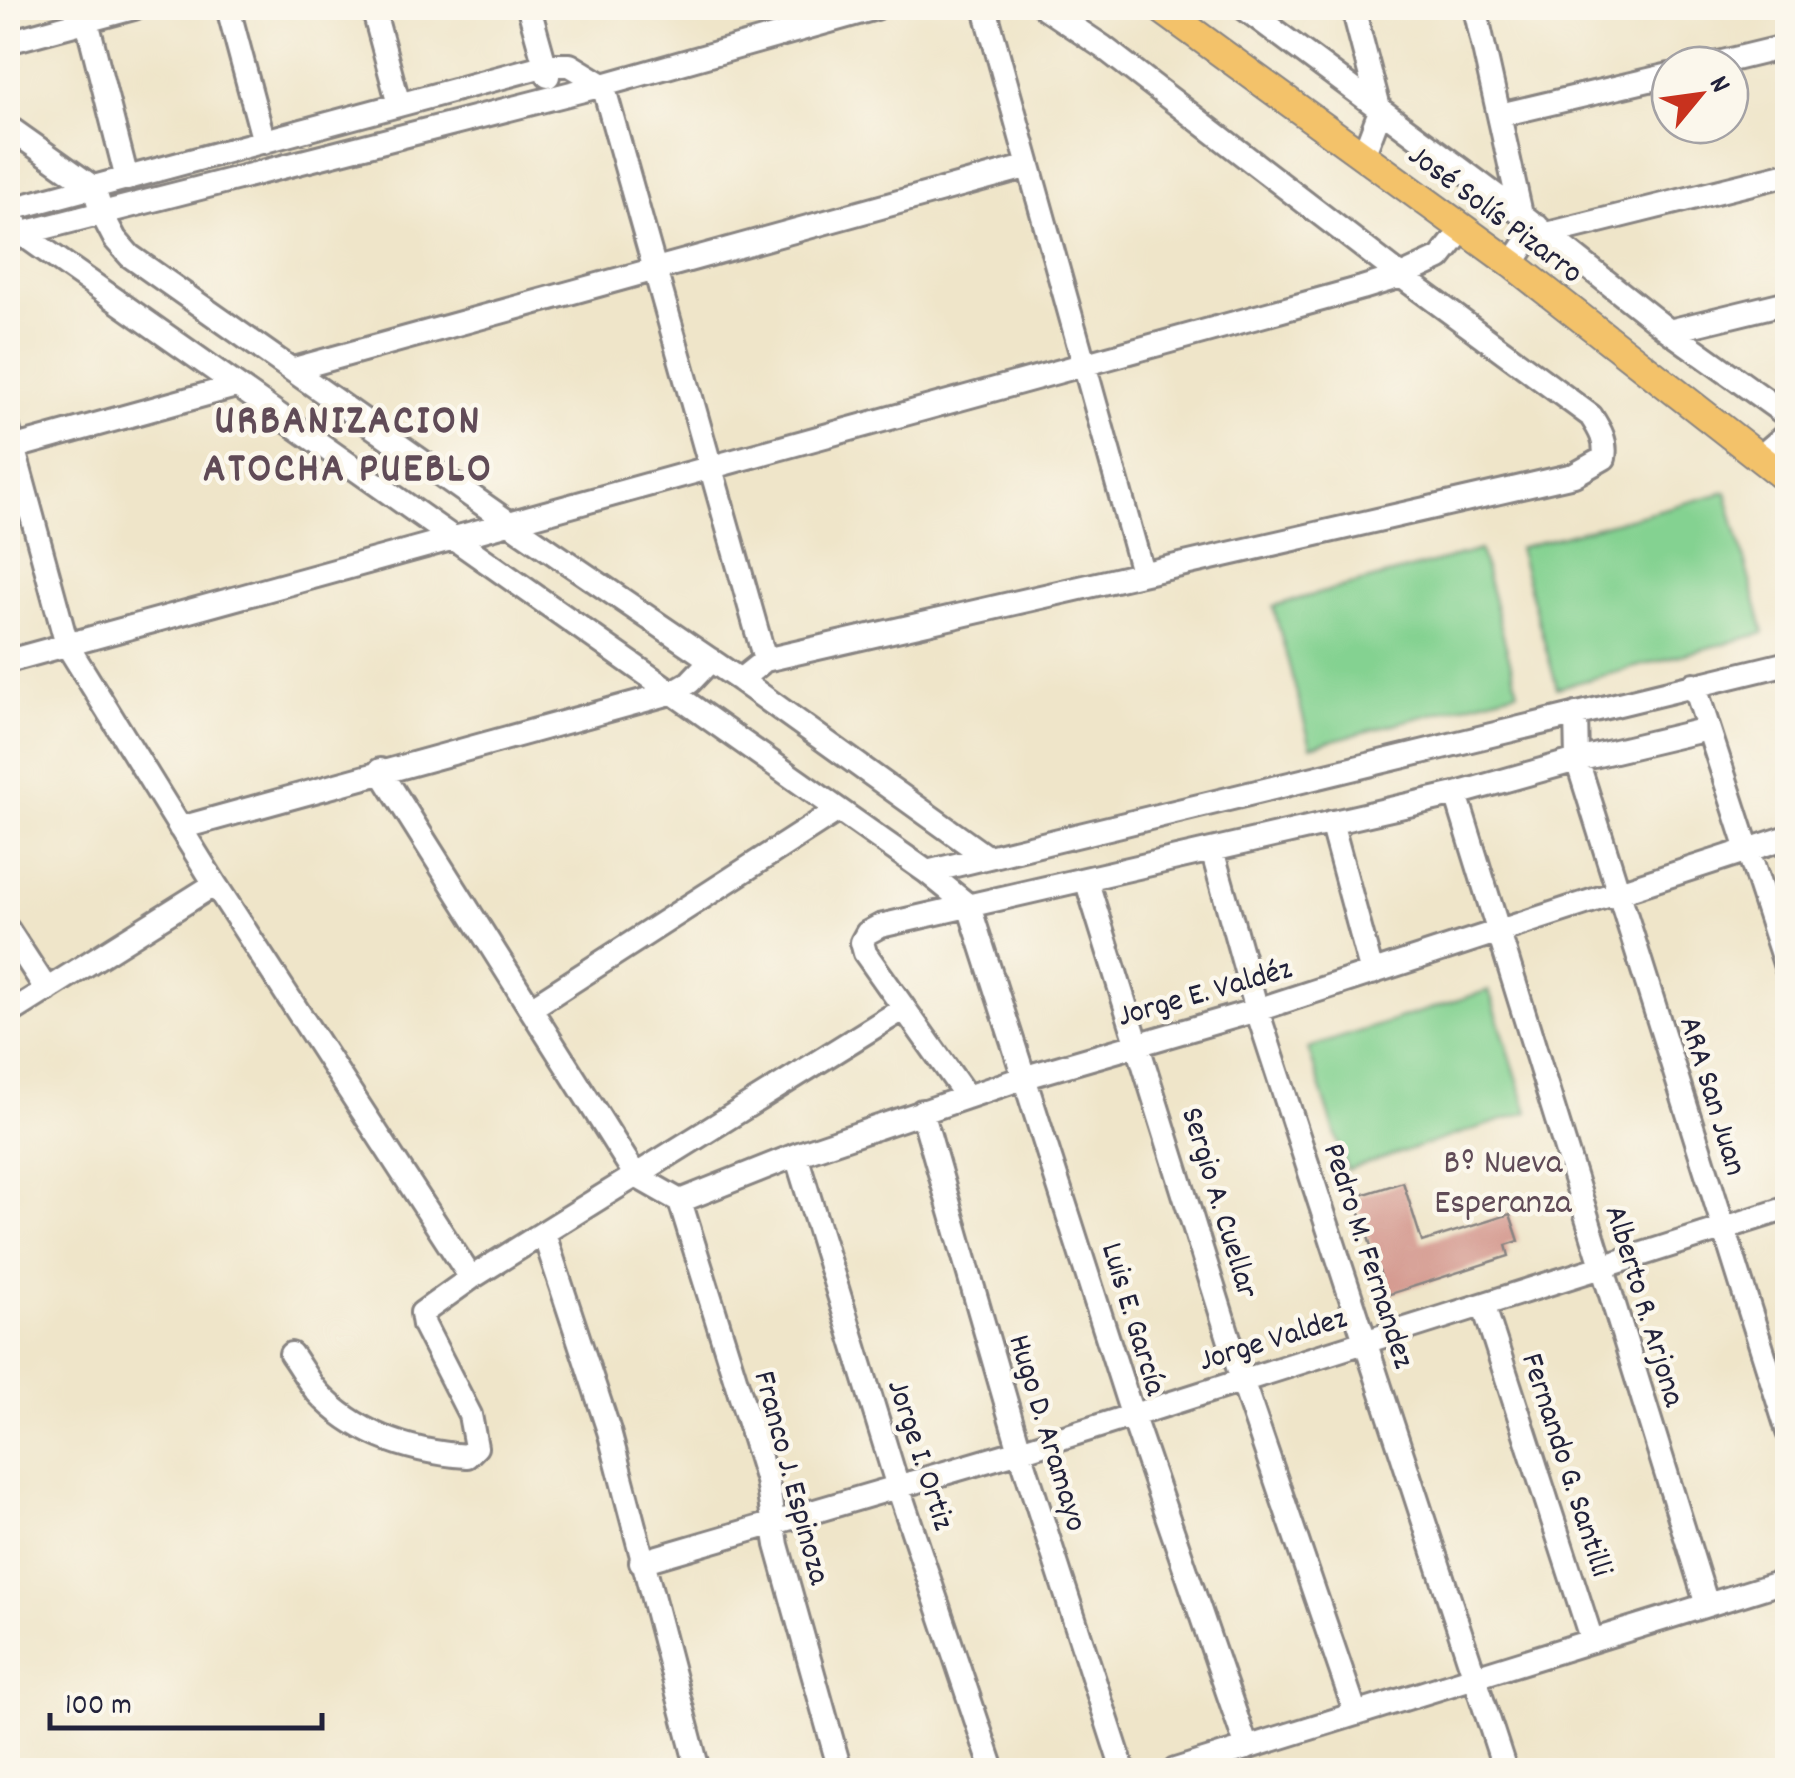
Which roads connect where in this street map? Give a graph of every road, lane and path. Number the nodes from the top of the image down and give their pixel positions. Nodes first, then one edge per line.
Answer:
1 (134, 8) edge
2 (228, 8) edge
3 (373, 8) edge
4 (529, 8) edge
5 (876, 8) edge
6 (985, 8) edge
7 (1045, 8) edge
8 (1160, 8) edge
9 (1244, 8) edge
10 (1353, 8) edge
11 (1475, 8) edge
12 (87, 21) junction
13 (8, 42) edge
14 (1788, 46) edge
15 (1750, 55) edge
16 (547, 65) junction
17 (1650, 79) edge
18 (603, 86) junction
19 (550, 99) junction
20 (399, 105) junction
21 (1380, 110) junction
22 (1500, 115) junction
23 (8, 127) edge
24 (264, 142) junction
25 (1362, 156) junction
26 (1029, 166) junction
27 (1788, 174) edge
28 (127, 179) junction
29 (94, 188) junction
30 (8, 210) edge
31 (102, 214) junction
32 (62, 224) junction
33 (1535, 224) junction
34 (1462, 230) junction
35 (15, 236) edge
36 (130, 256) junction
37 (1512, 264) junction
38 (655, 270) junction
39 (1401, 276) junction
40 (1788, 302) edge
41 (1670, 330) junction
42 (1084, 363) junction
43 (294, 370) junction
44 (236, 386) junction
45 (1788, 416) edge
46 (1788, 433) edge
47 (9, 442) edge
48 (1760, 457) junction
49 (711, 469) junction
50 (1788, 480) edge
51 (511, 524) junction
52 (455, 540) junction
53 (1142, 572) junction
54 (67, 645) junction
55 (711, 660) junction
56 (765, 660) junction
57 (8, 661) edge
58 (1788, 664) edge
59 (740, 680) junction
60 (1694, 684) junction
61 (671, 692) junction
62 (1576, 714) junction
63 (1708, 728) junction
64 (1577, 760) junction
65 (380, 770) junction
66 (1456, 794) junction
67 (838, 810) junction
68 (1331, 822) junction
69 (180, 828) junction
70 (1788, 837) edge
71 (1748, 849) junction
72 (1212, 850) junction
73 (986, 856) junction
74 (927, 872) junction
75 (1086, 879) junction
76 (215, 884) junction
77 (1617, 892) junction
78 (969, 906) junction
79 (8, 930) edge
80 (1499, 931) junction
81 (1788, 972) edge
82 (1372, 973) junction
83 (47, 990) junction
84 (531, 1008) junction
85 (903, 1009) junction
86 (1257, 1010) junction
87 (8, 1014) edge
88 (1139, 1043) junction
89 (1026, 1077) junction
90 (967, 1097) junction
91 (922, 1112) junction
92 (796, 1155) junction
93 (636, 1176) junction
94 (680, 1201) junction
95 (1788, 1208) edge
96 (1723, 1229) junction
97 (544, 1234) junction
98 (1601, 1269) junction
99 (472, 1278) junction
100 (1484, 1306) junction
101 (1365, 1343) junction
102 (291, 1354) dead end
103 (1242, 1380) junction
104 (1132, 1414) junction
105 (1788, 1432) edge
106 (1020, 1451) junction
107 (898, 1487) junction
108 (772, 1521) junction
109 (641, 1562) junction
110 (1788, 1580) edge
111 (1707, 1606) junction
112 (1592, 1641) junction
113 (1475, 1678) junction
114 (1356, 1714) junction
115 (1247, 1748) junction
116 (698, 1770) edge
117 (840, 1770) edge
118 (993, 1770) edge
119 (1123, 1770) edge
120 (1175, 1770) edge
121 (1505, 1770) edge

1 - 12 street
2 - 24 street
3 - 20 street
4 - 16 street
5 - 18 street
6 - 26 street
7 - 39 street
8 - 25 main road, José Solís Pizarro
9 - 21 street
10 - 21 street
11 - 22 street
12 - 13 street
12 - 28 street
14 - 15 street
16 - 18 street
16 - 19 street
16 - 20 street
17 - 22 street
18 - 19 street
18 - 38 street
19 - 31 street
20 - 24 street
21 - 25 street
21 - 33 street
22 - 33 street
23 - 29 street
24 - 28 street
25 - 34 main road, José Solís Pizarro
26 - 38 street
26 - 42 street
27 - 33 street
28 - 29 street
29 - 30 street
29 - 31 street
30 - 35 street
31 - 32 street
31 - 36 street
32 - 35 street
32 - 36 street
33 - 37 street
33 - 41 street
34 - 37 main road, José Solís Pizarro
34 - 39 street
35 - 44 street
36 - 43 street
37 - 48 main road, José Solís Pizarro
38 - 43 street
38 - 49 street
39 - 42 street
39 - 53 street
40 - 41 street
41 - 45 street
42 - 49 street
42 - 53 street
43 - 51 street
44 - 47 street
44 - 52 street
46 - 48 street
47 - 54 street
48 - 50 main road, José Solís Pizarro
49 - 51 street
49 - 56 street
51 - 52 street
51 - 55 street
52 - 54 street
52 - 61 street
53 - 56 street
54 - 57 street
54 - 69 street
55 - 59 street
55 - 61 street
56 - 59 street
58 - 60 street
59 - 73 street
60 - 62 street
60 - 63 street
61 - 65 street
61 - 67 street
62 - 64 street, ARA San Juan
62 - 73 street
63 - 64 street
63 - 71 street
64 - 66 street
64 - 77 street, ARA San Juan
65 - 69 street
65 - 84 street
66 - 68 street
66 - 80 street, Alberto R. Arjona
67 - 74 street
67 - 84 street
68 - 72 street
68 - 82 street
69 - 76 street
70 - 71 street, Jorge E. Valdéz
71 - 77 street, Jorge E. Valdéz
71 - 81 street
72 - 75 street
72 - 86 street, Pedro M. Fernandez
73 - 74 street
74 - 78 street
75 - 78 street
75 - 88 street, Sergio A. Cuellar
76 - 83 street
76 - 99 street
77 - 80 street, Jorge E. Valdéz
77 - 96 street, ARA San Juan
78 - 85 street
78 - 89 street, Luis E. García
79 - 83 street
80 - 82 street, Jorge E. Valdéz
80 - 98 street, Alberto R. Arjona
82 - 86 street, Jorge E. Valdéz
83 - 87 street
84 - 93 street
85 - 90 street
85 - 93 street
86 - 88 street, Jorge E. Valdéz
86 - 101 street, Pedro M. Fernandez
88 - 89 street, Jorge E. Valdéz
88 - 103 street, Sergio A. Cuellar
89 - 90 street, Jorge E. Valdéz
89 - 104 street, Luis E. García
90 - 91 street, Jorge E. Valdéz
91 - 92 street, Jorge E. Valdéz
91 - 106 street, Hugo D. Aramayo
92 - 94 street, Jorge E. Valdéz
92 - 107 street, Jorge I. Ortiz
93 - 94 street
93 - 97 street
94 - 108 street, Franco J. Espinoza
95 - 96 street, Jorge Valdez
96 - 98 street, Jorge Valdez
96 - 105 street, ARA San Juan
97 - 99 street
97 - 109 street
98 - 100 street, Jorge Valdez
98 - 111 street, Alberto R. Arjona
99 - 102 street
100 - 101 street, Jorge Valdez
100 - 112 street, Fernando G. Santilli
101 - 103 street, Jorge Valdez
101 - 113 street, Pedro M. Fernandez
103 - 104 street, Jorge Valdez
103 - 114 street, Sergio A. Cuellar
104 - 106 street, Jorge Valdez
104 - 115 street, Luis E. García
106 - 107 street, Jorge Valdez
106 - 119 street, Hugo D. Aramayo
107 - 108 street, Jorge Valdez
107 - 118 street, Jorge I. Ortiz
108 - 109 street, Jorge Valdez
108 - 117 street, Franco J. Espinoza
109 - 116 street
110 - 111 street
111 - 112 street
112 - 113 street
113 - 114 street
113 - 121 street, Pedro M. Fernandez
114 - 115 street
115 - 120 street

